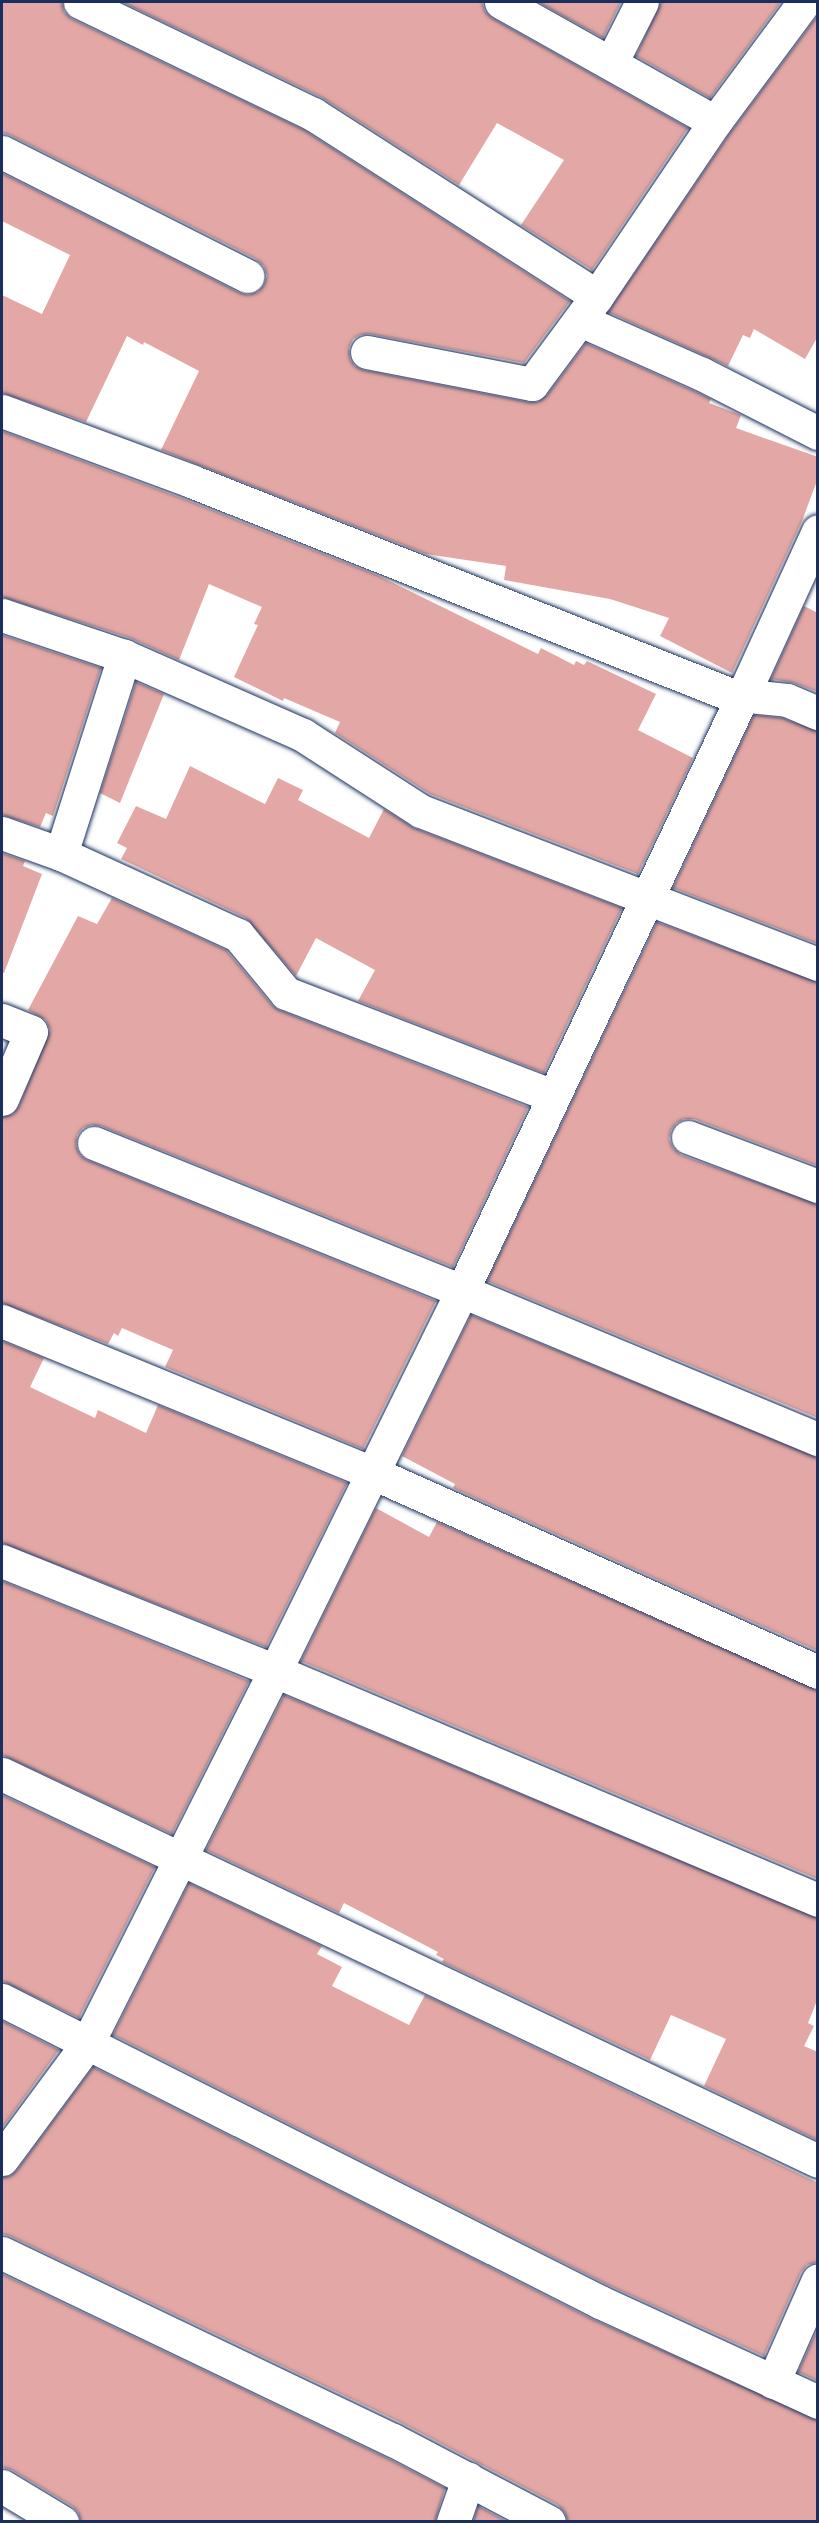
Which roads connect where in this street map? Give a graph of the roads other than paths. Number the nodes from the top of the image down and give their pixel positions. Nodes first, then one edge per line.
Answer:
1 (80, 2) edge
2 (501, 2) edge
3 (642, 2) edge
4 (804, 2) edge
5 (611, 63) junction
6 (715, 122) junction
7 (2, 152) edge
8 (248, 276) dead end
9 (589, 308) junction
10 (367, 352) dead end
11 (2, 411) edge
12 (818, 432) edge
13 (818, 531) edge
14 (2, 615) edge
15 (124, 656) junction
16 (743, 695) junction
17 (818, 713) edge
18 (2, 833) edge
19 (61, 854) junction
20 (648, 899) junction
21 (818, 964) edge
22 (2, 1020) edge
23 (553, 1096) junction
24 (2, 1099) edge
25 (688, 1137) dead end
26 (94, 1143) dead end
27 (818, 1186) edge
28 (462, 1290) junction
29 (2, 1321) edge
30 (818, 1439) edge
31 (373, 1473) junction
32 (2, 1561) edge
33 (275, 1671) junction
34 (818, 1672) edge
35 (2, 1774) edge
36 (180, 1859) junction
37 (818, 1899) edge
38 (2, 2000) edge
39 (87, 2044) junction
40 (2, 2159) edge
41 (818, 2161) edge
42 (2, 2253) edge
43 (818, 2280) edge
44 (773, 2382) junction
45 (818, 2402) edge
46 (468, 2479) junction
47 (2, 2486) edge
48 (62, 2522) edge
49 (453, 2522) edge
50 (549, 2522) edge

1 - 9 street
2 - 5 street
3 - 5 street
4 - 6 street
5 - 6 street
6 - 9 street
7 - 8 street
9 - 10 street
9 - 12 street
11 - 16 street
13 - 16 street
14 - 15 street
15 - 19 street
15 - 20 street
16 - 17 street
16 - 20 street
18 - 19 street
19 - 23 street
20 - 21 street
20 - 23 street
22 - 24 street
23 - 28 street
25 - 27 street
26 - 28 street
28 - 30 street
28 - 31 street
29 - 31 street
31 - 33 street
31 - 34 street
32 - 33 street
33 - 36 street
33 - 37 street
35 - 36 street
36 - 39 street
36 - 41 street
38 - 39 street
39 - 40 street
39 - 44 street
42 - 46 street
43 - 44 street
44 - 45 street
46 - 49 street
46 - 50 street
47 - 48 street

